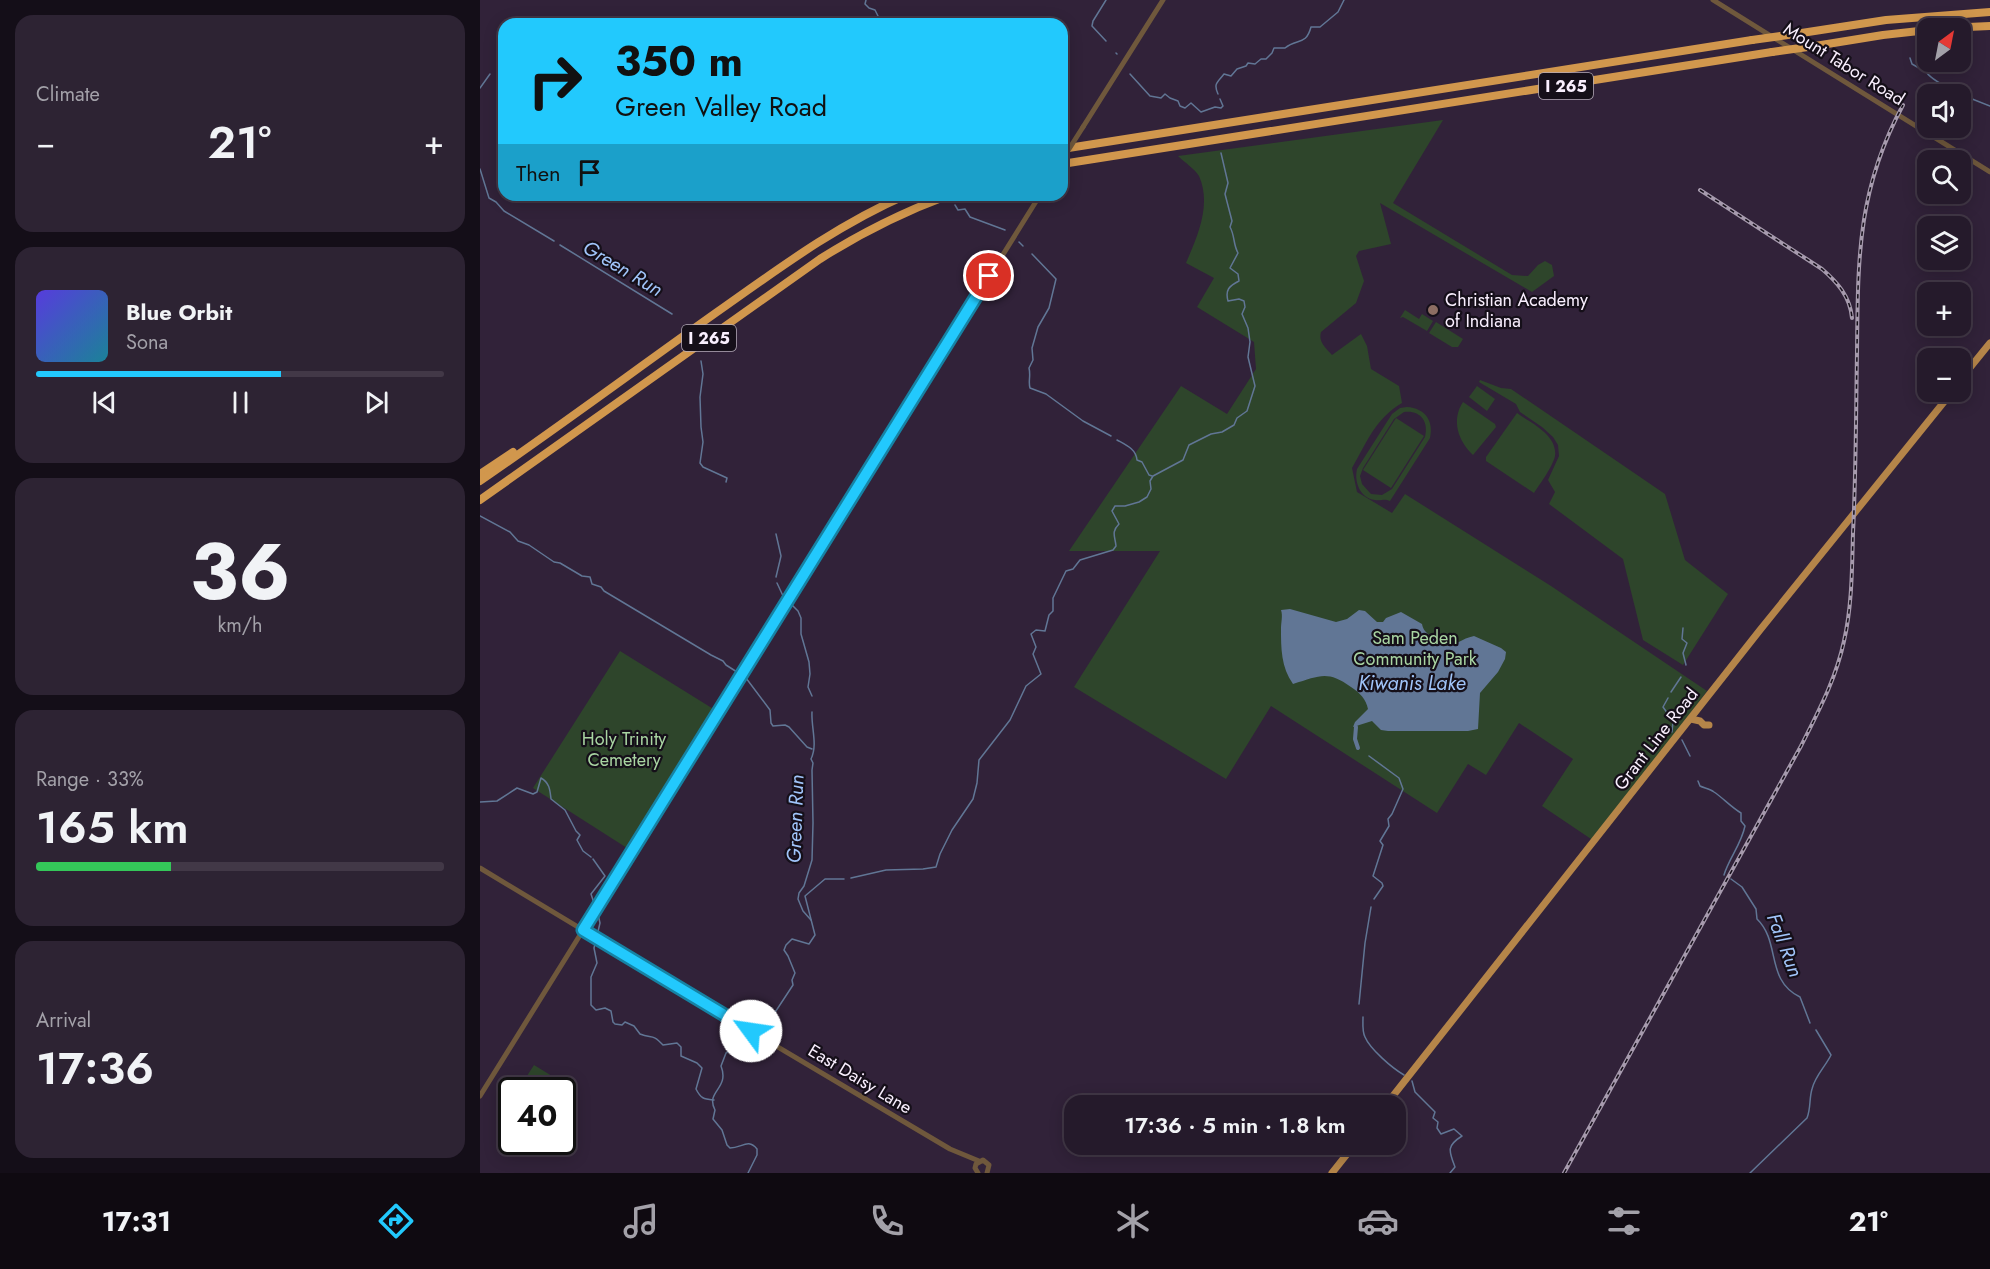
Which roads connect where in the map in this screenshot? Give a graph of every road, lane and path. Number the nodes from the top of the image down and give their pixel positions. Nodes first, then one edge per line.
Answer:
1 (1163, 0) edge
2 (1713, 0) edge
3 (1990, 12) edge
4 (1971, 27) edge
5 (1990, 28) edge
6 (1917, 31) edge
7 (1068, 148) edge
8 (1068, 152) edge
9 (1068, 161) edge
10 (1990, 172) edge
11 (894, 201) edge
12 (934, 201) edge
13 (1036, 201) edge
14 (1990, 343) edge
15 (1971, 366) edge
16 (1944, 402) edge
17 (591, 404) junction
18 (480, 474) edge
19 (480, 481) edge
20 (480, 500) edge
21 (1690, 719) junction
22 (1709, 725) dead end
23 (480, 868) edge
24 (585, 931) junction
25 (1394, 1095) edge
26 (480, 1096) edge
27 (950, 1149) junction
28 (1346, 1155) edge
29 (979, 1161) junction
30 (976, 1170) edge
31 (990, 1172) edge
32 (1332, 1173) edge

1 - 8 street, bridge
2 - 10 street, Mount Tabor Road
3 - 7 highway, I 265, bridge
4 - 5 highway
6 - 9 highway, I 265, bridge
11 - 17 highway, I 265
12 - 20 highway, I 265
13 - 24 street
14 - 15 main road
16 - 21 main road, Grant Line Road
17 - 18 highway
17 - 19 highway, I 265
21 - 22 main road
21 - 25 main road, Grant Line Road
23 - 24 street, East Daisy Lane
24 - 26 street
24 - 27 street, East Daisy Lane
27 - 29 street, East Daisy Lane
27 - 30 street, East Daisy Lane
28 - 32 main road
29 - 30 street
29 - 31 street, East Daisy Lane

